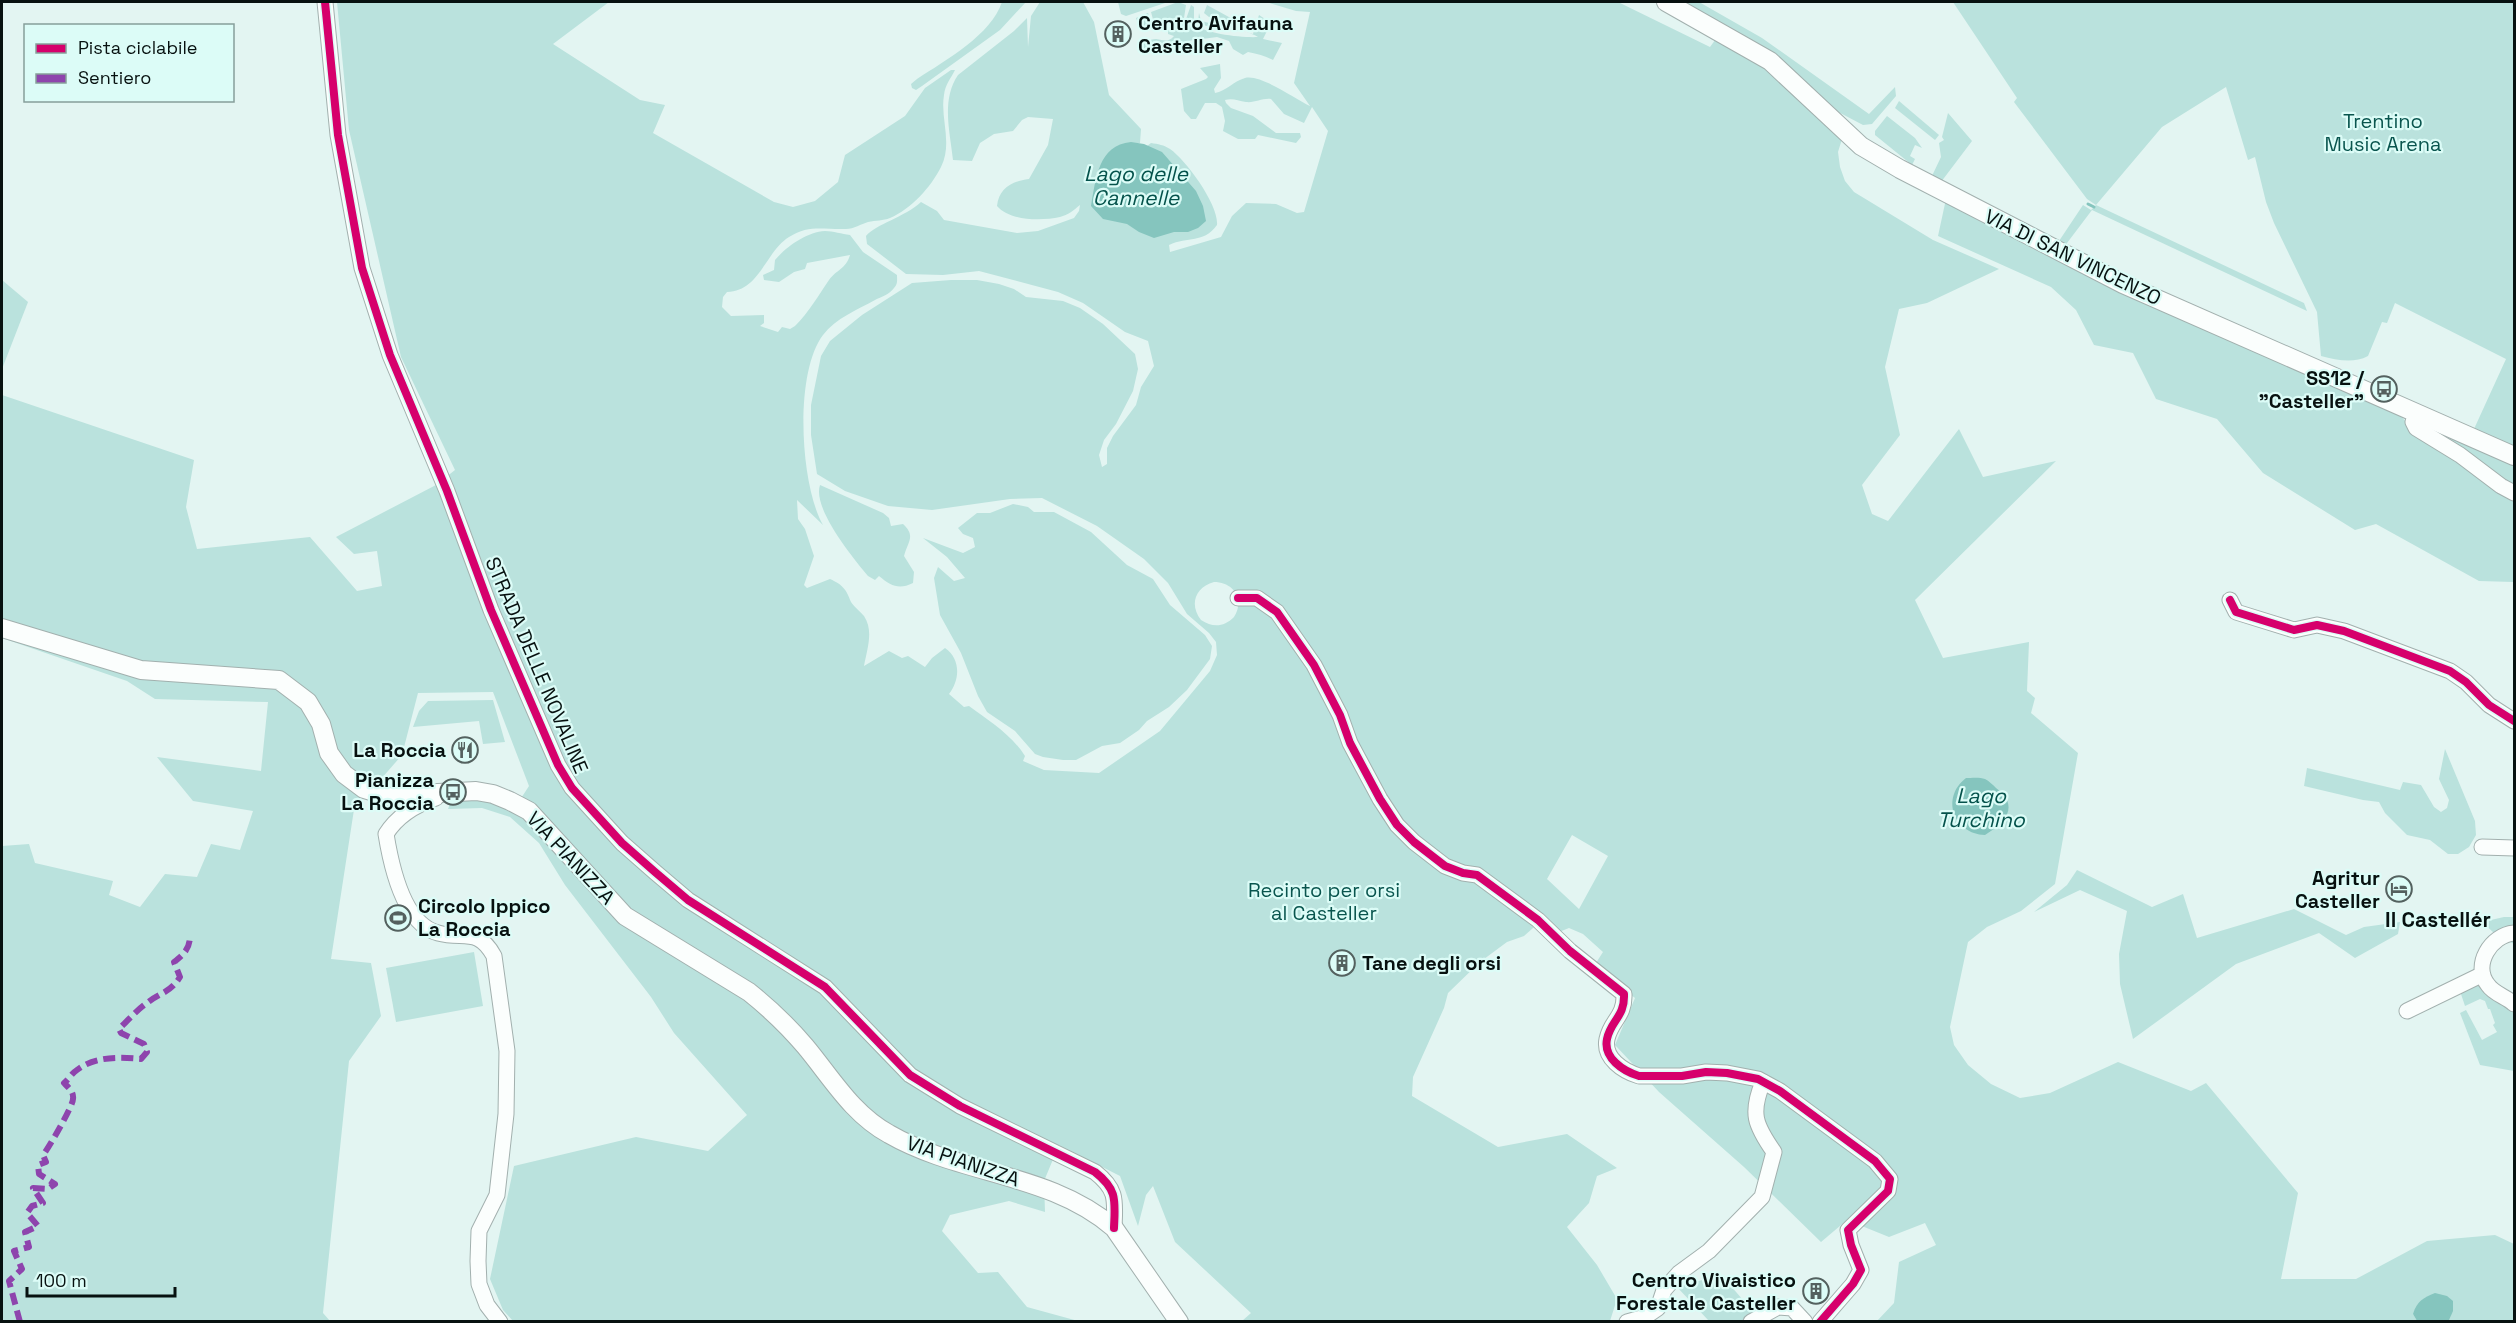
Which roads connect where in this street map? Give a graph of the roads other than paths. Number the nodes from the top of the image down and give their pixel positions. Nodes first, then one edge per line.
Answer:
1 (325, 2) edge
2 (1666, 2) edge
3 (2416, 413) junction
4 (2514, 456) edge
5 (2514, 493) edge
6 (1238, 598) dead end
7 (2230, 600) dead end
8 (2, 627) edge
9 (2514, 721) edge
10 (449, 793) junction
11 (2482, 847) dead end
12 (2514, 848) edge
13 (2514, 933) edge
14 (2481, 975) junction
15 (2514, 1004) edge
16 (2407, 1011) dead end
17 (1763, 1082) junction
18 (1114, 1228) junction
19 (500, 1322) edge
20 (1179, 1322) edge
21 (1627, 1322) edge
22 (1751, 1322) edge
23 (1805, 1322) edge
24 (1820, 1322) edge

1 - 18 street, STRADA DELLE NOVALINE
2 - 3 main road, VIA DI SAN VINCENZO
3 - 4 main road, VIA DI SAN VINCENZO
3 - 5 street
6 - 17 street
7 - 9 street
8 - 10 main road
10 - 18 main road, VIA PIANIZZA
10 - 19 street, VIA PIANIZZA
11 - 12 street
13 - 14 street
14 - 15 street
14 - 16 street
17 - 21 street
17 - 24 street
18 - 20 main road, VIA PIANIZZA
22 - 23 street

